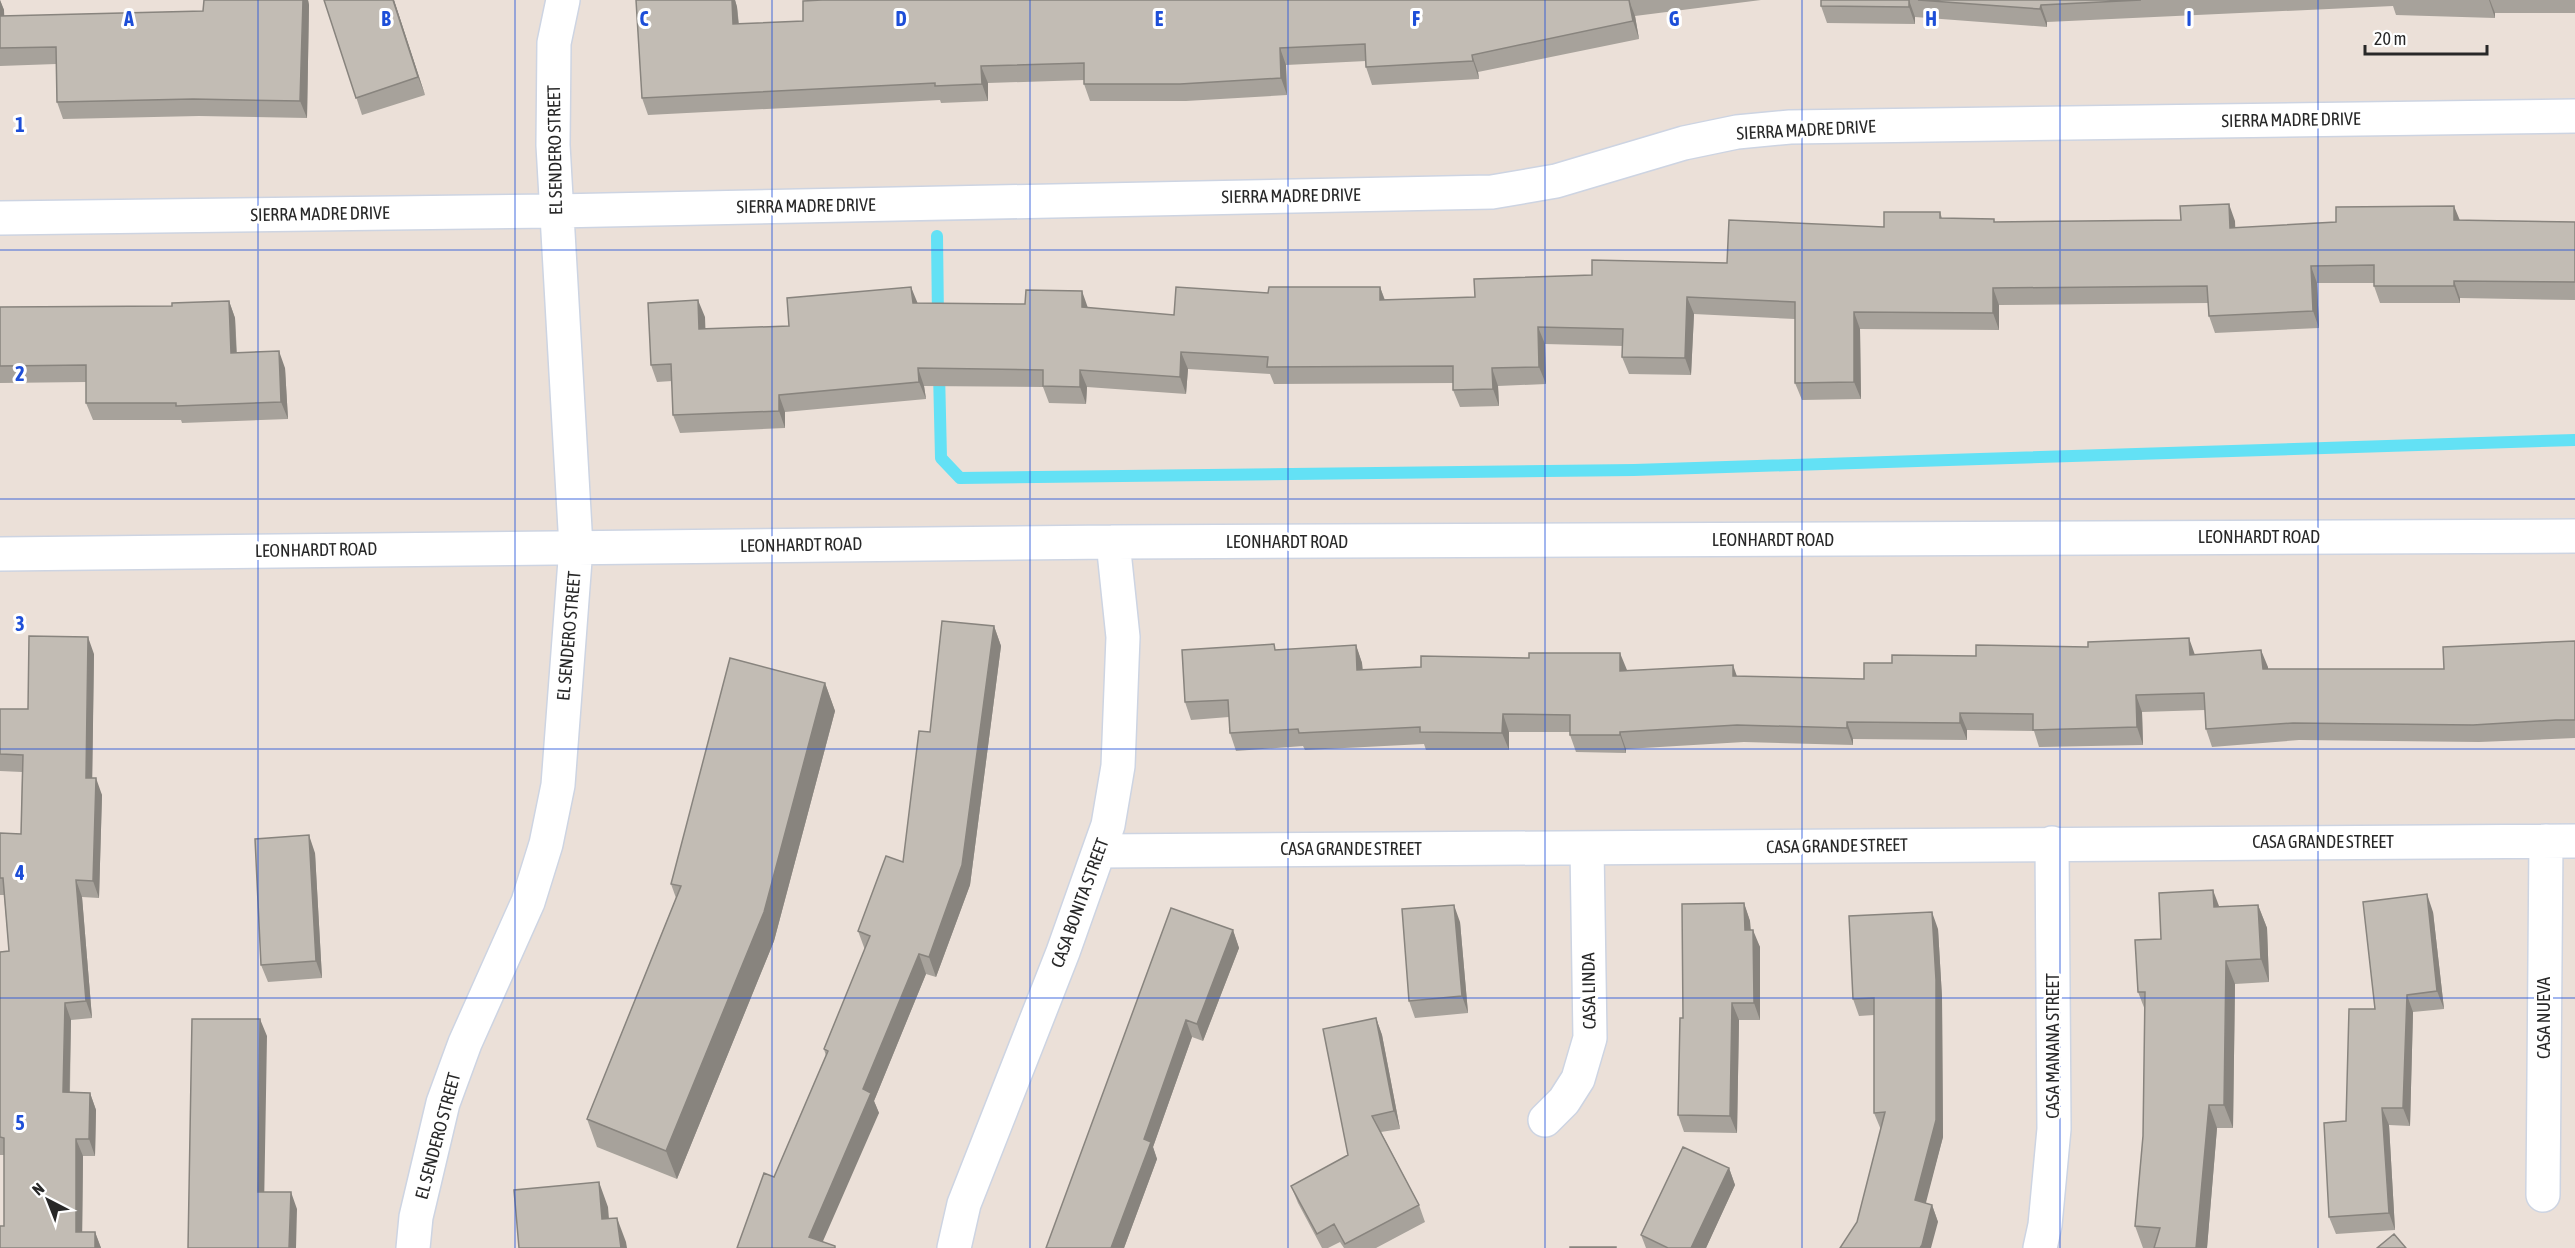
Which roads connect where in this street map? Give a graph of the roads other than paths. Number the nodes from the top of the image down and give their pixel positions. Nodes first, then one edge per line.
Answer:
1 (563, 0) edge
2 (2575, 116) edge
3 (556, 211) junction
4 (0, 218) edge
5 (2575, 536) edge
6 (1113, 542) junction
7 (576, 547) junction
8 (0, 554) edge
9 (2560, 841) edge
10 (2052, 843) junction
11 (1587, 848) junction
12 (1100, 851) junction
13 (1545, 1120) dead end
14 (2543, 1195) dead end
15 (413, 1248) edge
16 (954, 1248) edge
17 (2040, 1248) edge

1 - 3 street, EL SENDERO STREET
2 - 3 street, SIERRA MADRE DRIVE
3 - 4 street, SIERRA MADRE DRIVE
3 - 7 street, EL SENDERO STREET
5 - 6 street, LEONHARDT ROAD
6 - 7 street, LEONHARDT ROAD
6 - 12 street, CASA BONITA STREET
7 - 8 street, LEONHARDT ROAD
7 - 15 street, EL SENDERO STREET
9 - 10 street, CASA GRANDE STREET
9 - 14 street, CASA NUEVA
10 - 11 street, CASA GRANDE STREET
10 - 17 street, CASA MANANA STREET
11 - 12 street, CASA GRANDE STREET
11 - 13 street, CASA LINDA
12 - 16 street, CASA BONITA STREET

